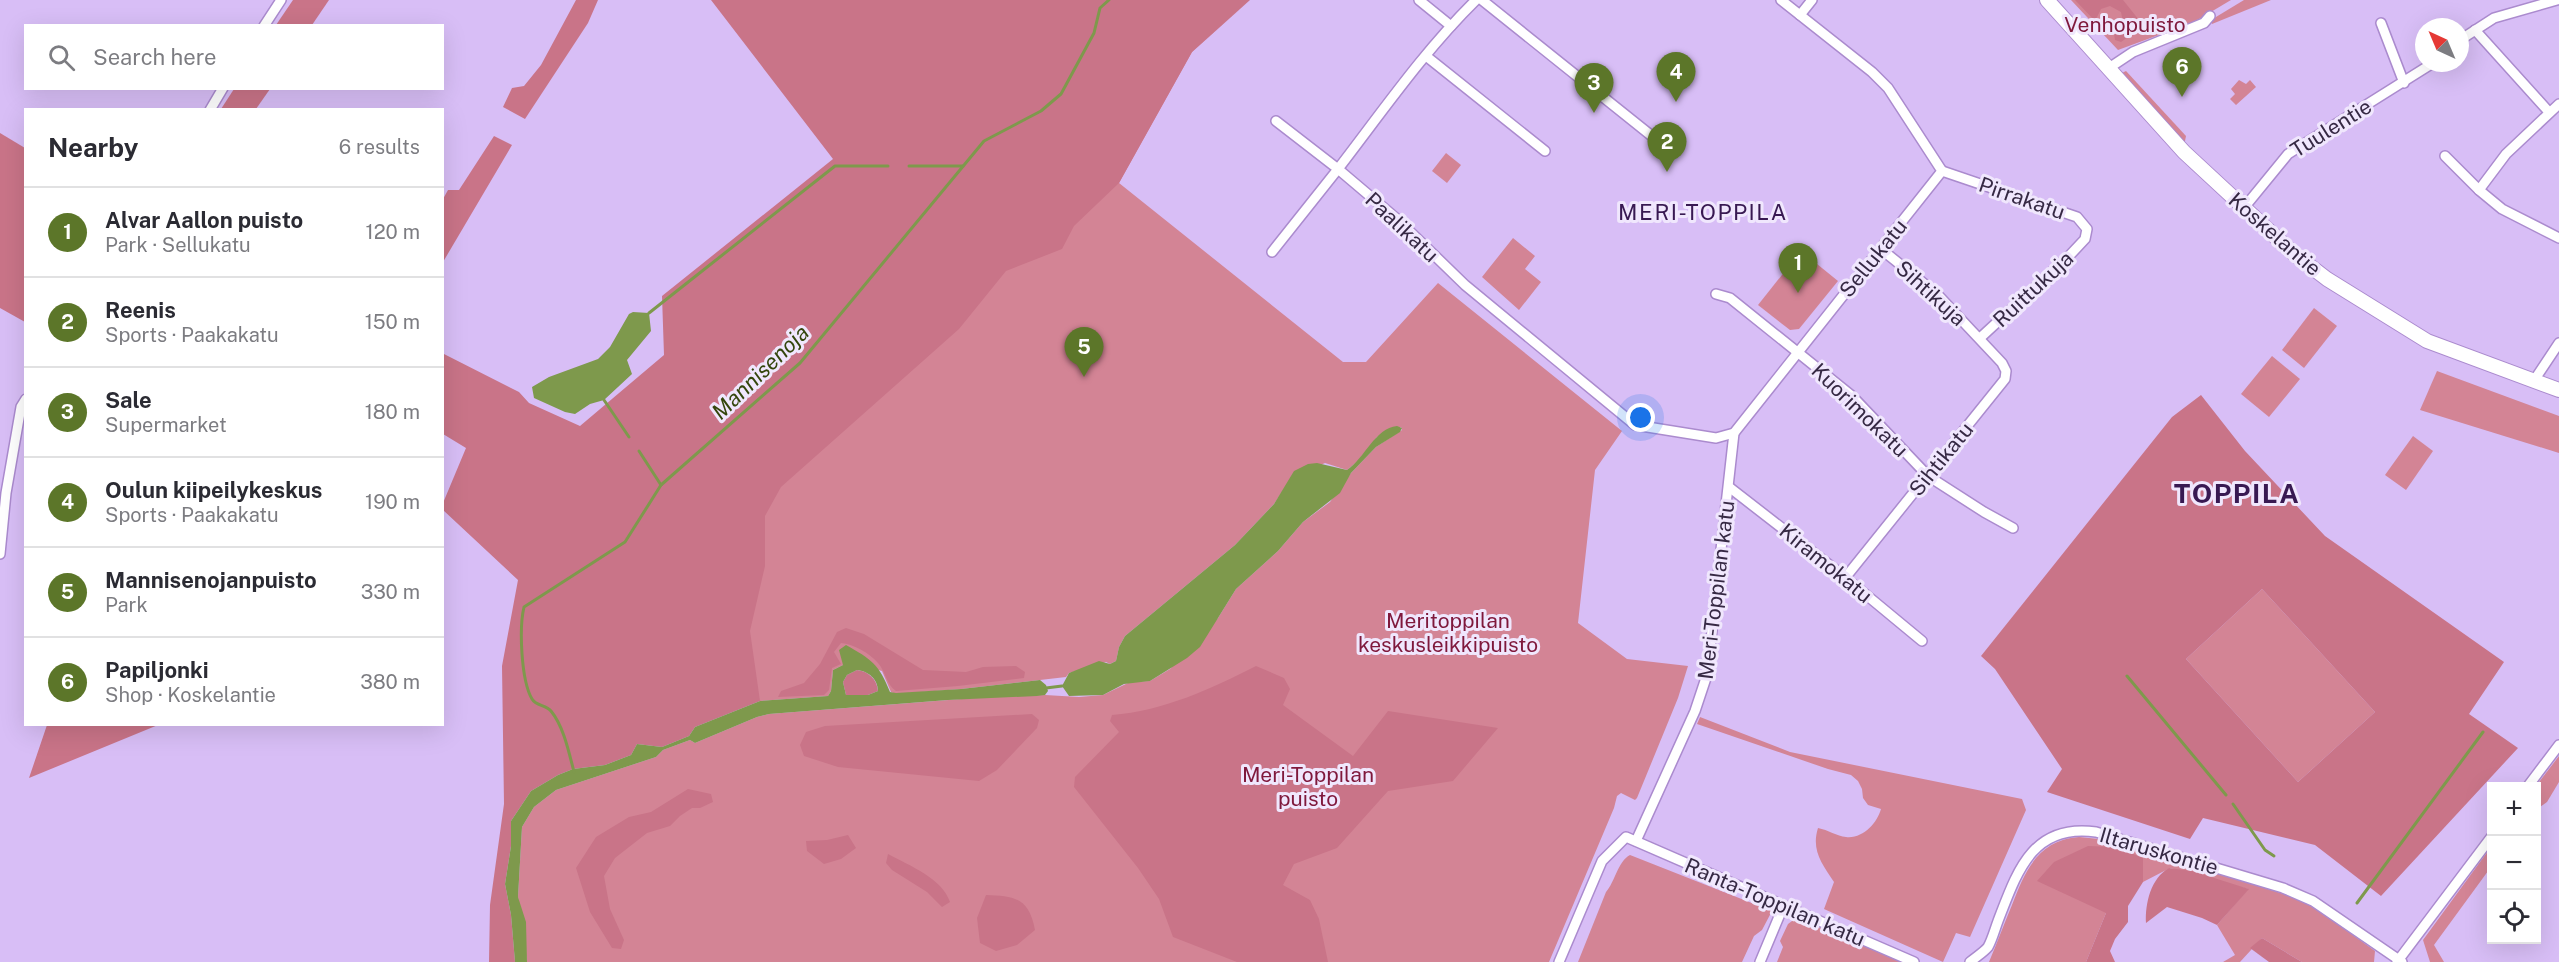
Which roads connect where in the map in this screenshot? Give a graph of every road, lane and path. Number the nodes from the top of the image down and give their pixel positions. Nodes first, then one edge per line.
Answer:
1 (280, 0) edge
2 (1419, 0) edge
3 (1476, 0) edge
4 (1482, 0) edge
5 (1781, 0) edge
6 (1812, 0) edge
7 (2047, 0) edge
8 (2557, 0) edge
9 (1800, 15) junction
10 (2210, 16) dead end
11 (2381, 23) dead end
12 (265, 24) edge
13 (1451, 26) junction
14 (2475, 30) junction
15 (2469, 34) edge
16 (1426, 56) junction
17 (2109, 68) junction
18 (2420, 72) edge
19 (2404, 83) junction
20 (222, 90) edge
21 (2559, 104) edge
22 (211, 108) edge
23 (2549, 112) junction
24 (1276, 121) dead end
25 (1668, 149) dead end
26 (1545, 151) dead end
27 (2445, 156) dead end
28 (1338, 170) junction
29 (1942, 171) junction
30 (2479, 190) junction
31 (2243, 209) junction
32 (2559, 238) edge
33 (2085, 239) joint
34 (1881, 249) junction
35 (1272, 252) dead end
36 (1716, 294) dead end
37 (1980, 338) junction
38 (2559, 342) edge
39 (1797, 351) junction
40 (2533, 382) junction
41 (2559, 390) edge
42 (24, 402) edge
43 (1734, 433) junction
44 (1928, 476) junction
45 (1729, 487) junction
46 (2013, 528) dead end
47 (0, 554) edge
48 (1845, 578) junction
49 (1922, 641) dead end
50 (2559, 745) edge
51 (2531, 782) edge
52 (1636, 841) junction
53 (2487, 843) edge
54 (1783, 907) junction
55 (2399, 961) edge
56 (1559, 962) edge
57 (1760, 962) edge
58 (1914, 962) edge
59 (1970, 962) edge

1 - 12 street
2 - 13 street
3 - 13 street
4 - 25 street
5 - 9 street
6 - 9 street
7 - 17 main road, Koskelantie
8 - 14 street
9 - 29 street
10 - 17 street
11 - 19 street
13 - 16 street
14 - 15 street
14 - 23 street
16 - 26 street
16 - 28 street
17 - 31 main road, Koskelantie
18 - 19 street, Tuulentie
19 - 31 street, Tuulentie
20 - 22 street
21 - 23 street
23 - 30 street
24 - 28 street, Paalikatu
27 - 30 street
28 - 35 street
28 - 43 street, Paalikatu
29 - 33 street, Pirrakatu
29 - 34 street, Sellukatu
30 - 32 street
31 - 40 main road, Koskelantie
33 - 37 street, Ruittukuja
34 - 37 street, Sihtikuja
34 - 39 street, Sellukatu
36 - 39 street, Kuorimokatu
37 - 44 street, Sihtikatu
38 - 40 street
39 - 43 street, Sellukatu
39 - 44 street, Kuorimokatu
40 - 41 main road, Koskelantie
42 - 47 street
43 - 45 street, Meri-Toppilan katu
44 - 46 street, Kuorimokatu
44 - 48 street, Sihtikatu
45 - 48 street, Kiramokatu
45 - 52 street, Meri-Toppilan katu
48 - 49 street, Kiramokatu
50 - 51 street
52 - 54 street, Ranta-Toppilan katu
52 - 56 street
53 - 55 street
54 - 57 street
54 - 58 street, Ranta-Toppilan katu
55 - 59 street, Iltaruskontie

